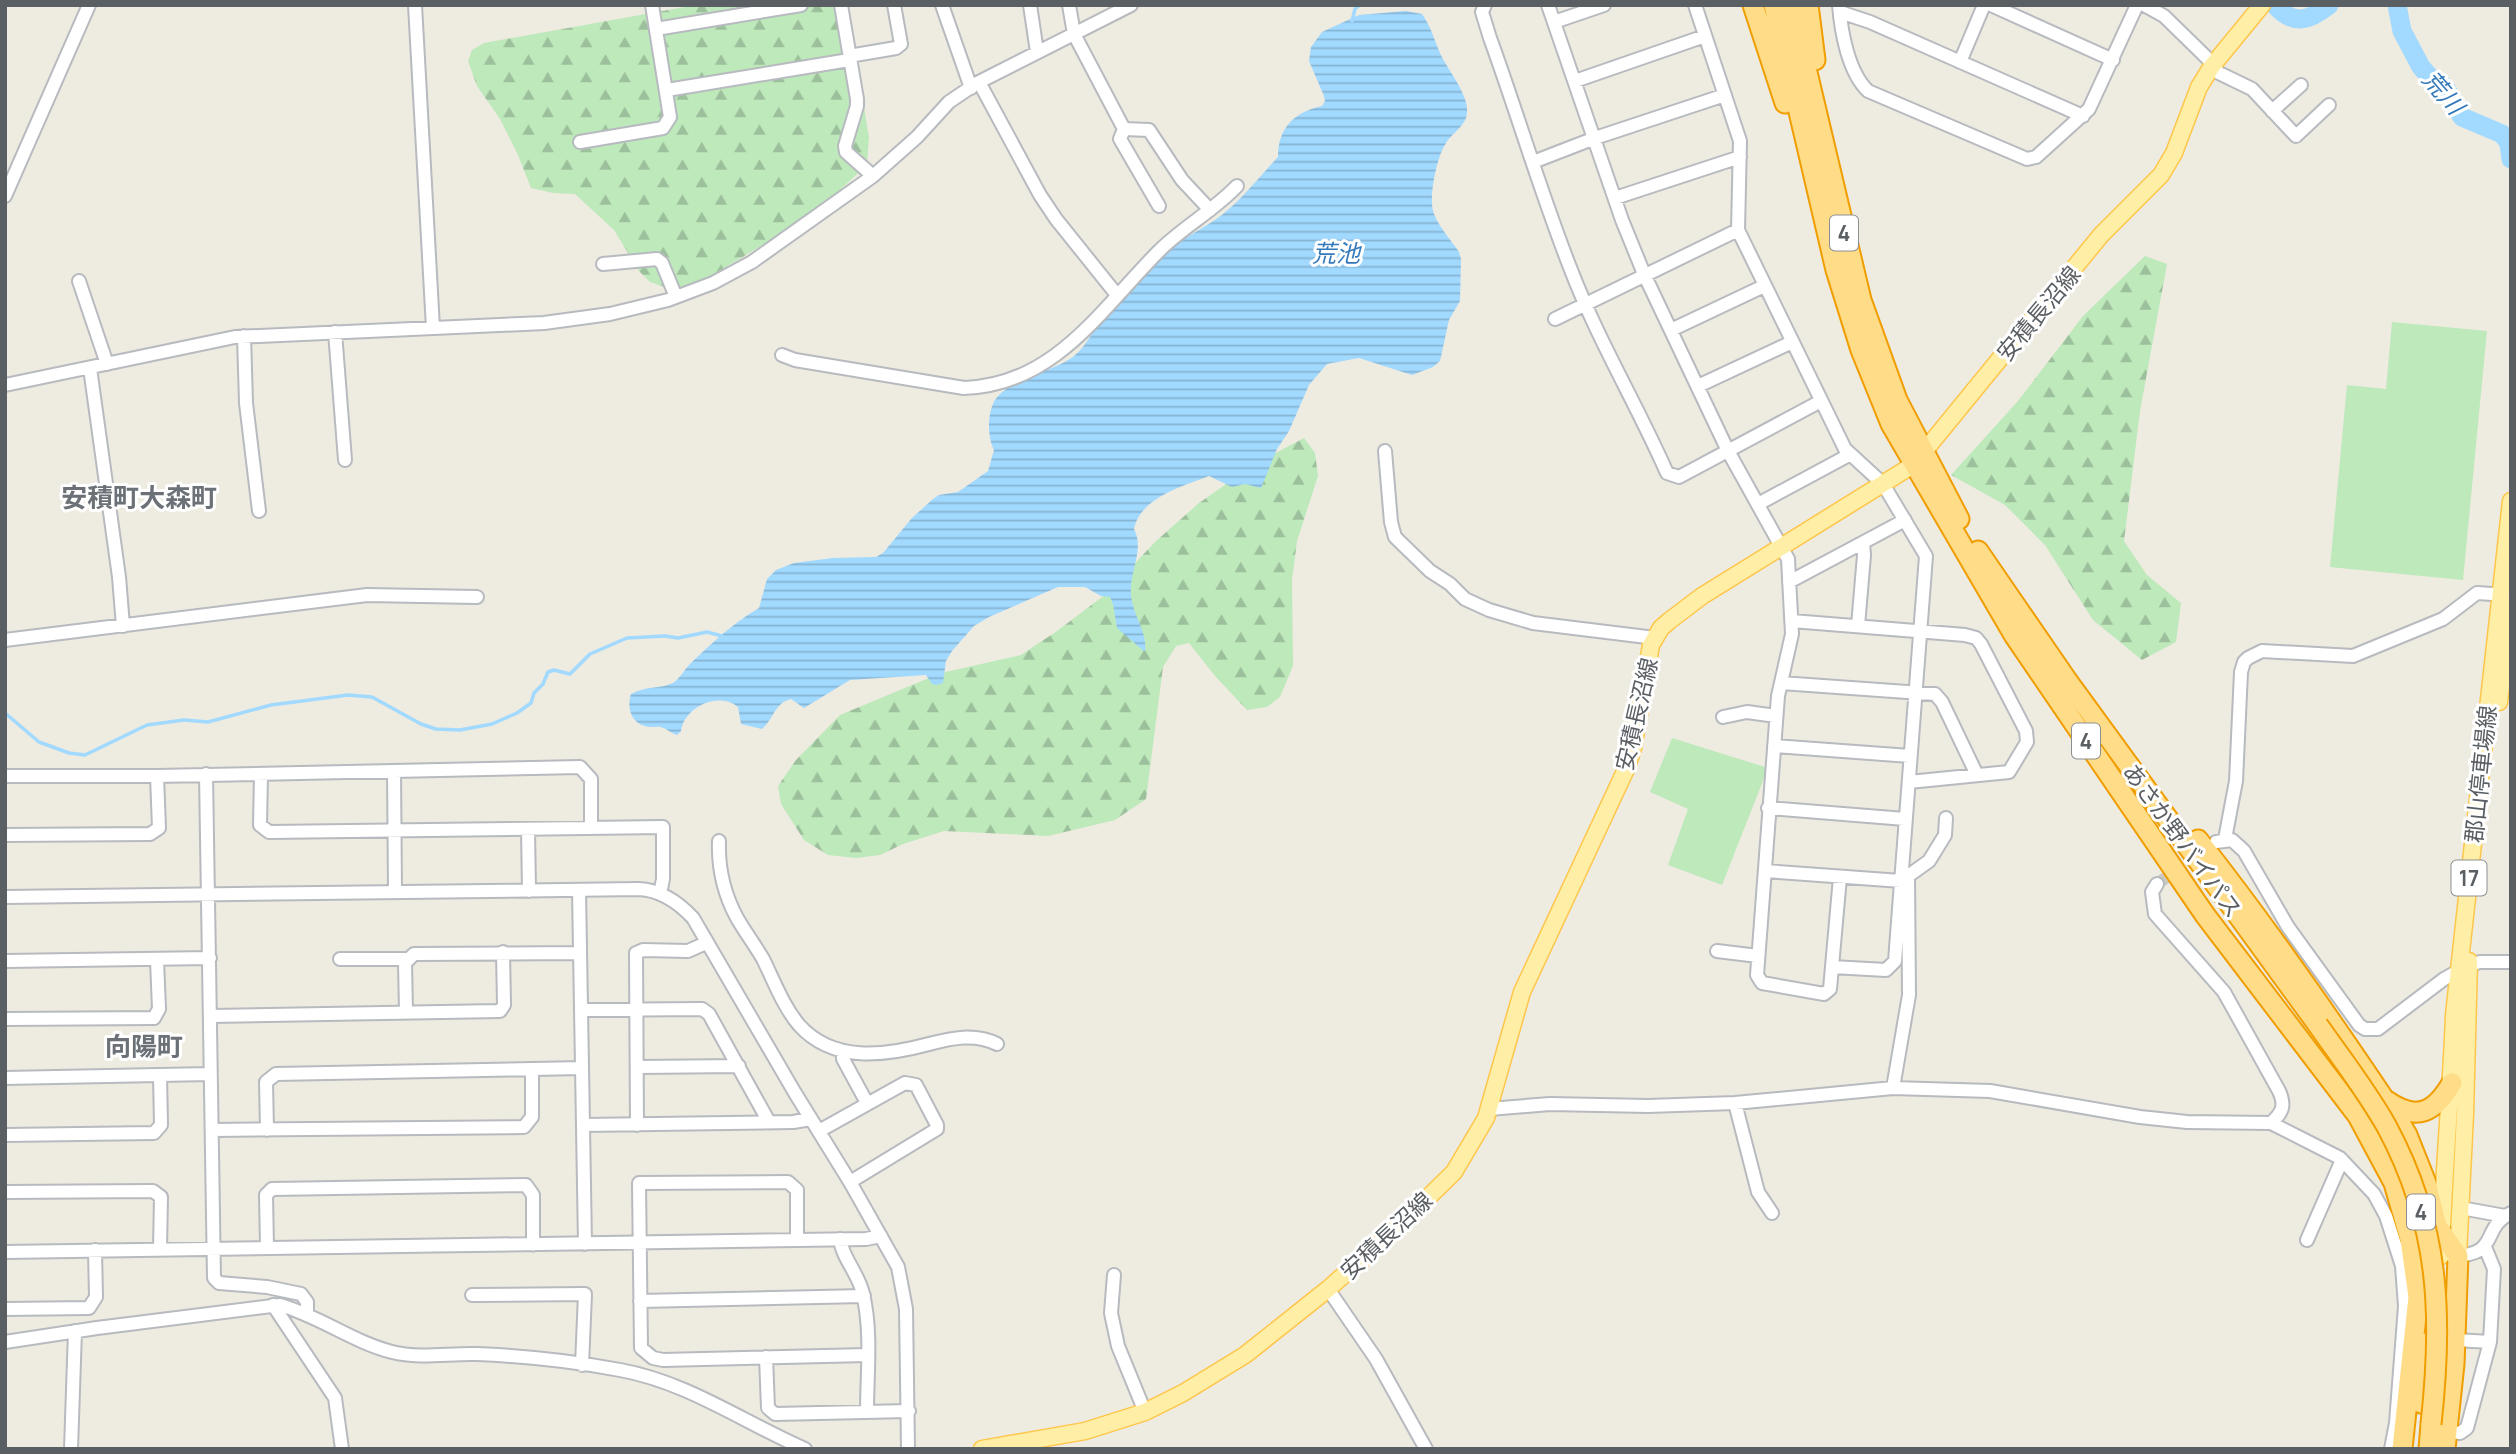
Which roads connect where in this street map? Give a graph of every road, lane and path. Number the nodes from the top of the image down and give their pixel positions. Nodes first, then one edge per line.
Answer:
1 (89, 5) edge
2 (415, 5) edge
3 (652, 5) edge
4 (800, 5) edge
5 (841, 5) edge
6 (894, 5) edge
7 (942, 5) edge
8 (1030, 5) edge
9 (1069, 5) edge
10 (1131, 5) edge
11 (1485, 5) edge
12 (1548, 5) edge
13 (1604, 5) edge
14 (1695, 5) edge
15 (1753, 5) edge
16 (1774, 5) edge
17 (1791, 5) edge
18 (1808, 5) edge
19 (1984, 5) edge
20 (1991, 5) edge
21 (2137, 5) edge
22 (2144, 5) edge
23 (2262, 5) edge
24 (1839, 8) edge
25 (1554, 22) junction
26 (656, 29) junction
27 (1074, 34) junction
28 (1705, 36) junction
29 (1037, 52) junction
30 (849, 58) junction
31 (2113, 60) junction
32 (1960, 62) junction
33 (2212, 66) junction
34 (1575, 81) junction
35 (975, 85) junction
36 (2301, 85) dead end
37 (667, 90) junction
38 (1725, 95) junction
39 (2329, 106) dead end
40 (2273, 111) junction
41 (2083, 116) junction
42 (1124, 129) junction
43 (1595, 138) junction
44 (580, 142) dead end
45 (1740, 157) junction
46 (1533, 162) junction
47 (873, 176) junction
48 (1237, 186) dead end
49 (5, 195) edge
50 (1615, 198) junction
51 (1159, 206) dead end
52 (1821, 206) junction
53 (1210, 210) junction
54 (1841, 219) junction
55 (1738, 229) junction
56 (603, 264) dead end
57 (1644, 274) junction
58 (79, 281) dead end
59 (1764, 286) junction
60 (1117, 295) junction
61 (676, 297) junction
62 (1586, 304) junction
63 (1555, 319) dead end
64 (433, 328) junction
65 (1671, 330) junction
66 (335, 332) junction
67 (244, 336) junction
68 (1793, 342) junction
69 (782, 355) dead end
70 (107, 364) junction
71 (90, 368) junction
72 (5, 385) edge
73 (1698, 386) junction
74 (1821, 401) junction
75 (1728, 451) junction
76 (1385, 452) dead end
77 (1849, 454) junction
78 (1918, 458) junction
79 (345, 460) dead end
80 (1884, 484) junction
81 (2511, 501) edge
82 (1758, 504) junction
83 (259, 511) dead end
84 (1905, 520) junction
85 (1863, 543) junction
86 (1782, 547) junction
87 (1789, 582) junction
88 (477, 597) dead end
89 (2507, 598) edge
90 (1792, 621) junction
91 (122, 626) junction
92 (1858, 626) junction
93 (1920, 631) junction
94 (1655, 638) junction
95 (5, 640) edge
96 (1782, 683) junction
97 (1916, 693) junction
98 (1737, 704) dead end
99 (1777, 712) junction
100 (1723, 717) dead end
101 (1774, 746) junction
102 (2116, 748) junction
103 (1910, 756) junction
104 (394, 771) junction
105 (206, 774) junction
106 (261, 774) junction
107 (1977, 775) junction
108 (5, 776) edge
109 (157, 776) junction
110 (1909, 782) junction
111 (1769, 808) junction
112 (1947, 818) dead end
113 (1905, 819) junction
114 (591, 827) junction
115 (528, 829) junction
116 (395, 831) junction
117 (5, 835) edge
118 (719, 841) dead end
119 (1765, 871) junction
120 (1840, 877) junction
121 (1904, 877) junction
122 (2157, 884) dead end
123 (579, 890) junction
124 (395, 891) junction
125 (529, 891) junction
126 (209, 894) junction
127 (660, 894) junction
128 (5, 897) edge
129 (706, 943) junction
130 (1717, 951) dead end
131 (503, 953) junction
132 (580, 953) junction
133 (1758, 956) junction
134 (210, 958) junction
135 (340, 959) dead end
136 (409, 959) junction
137 (158, 960) junction
138 (5, 961) edge
139 (2511, 962) edge
140 (1832, 967) junction
141 (2463, 968) junction
142 (637, 1009) junction
143 (581, 1010) junction
144 (406, 1012) junction
145 (211, 1016) junction
146 (5, 1019) edge
147 (997, 1044) dead end
148 (843, 1051) junction
149 (739, 1066) junction
150 (638, 1067) junction
151 (582, 1068) junction
152 (532, 1069) junction
153 (210, 1074) junction
154 (160, 1075) junction
155 (5, 1078) edge
156 (2452, 1083) junction
157 (1893, 1088) junction
158 (2384, 1099) junction
159 (867, 1103) junction
160 (1735, 1103) junction
161 (1489, 1109) junction
162 (811, 1119) junction
163 (769, 1122) junction
164 (2271, 1123) junction
165 (583, 1125) junction
166 (637, 1125) junction
167 (213, 1130) junction
168 (267, 1130) junction
169 (818, 1131) junction
170 (5, 1135) edge
171 (2342, 1160) junction
172 (850, 1182) junction
173 (5, 1192) edge
174 (2461, 1208) junction
175 (1772, 1213) dead end
176 (2508, 1214) edge
177 (2441, 1234) junction
178 (881, 1236) junction
179 (840, 1239) junction
180 (797, 1240) junction
181 (2307, 1240) dead end
182 (640, 1243) junction
183 (585, 1244) junction
184 (533, 1245) junction
185 (267, 1247) junction
186 (2485, 1247) junction
187 (160, 1248) junction
188 (213, 1248) junction
189 (95, 1250) junction
190 (5, 1252) edge
191 (2449, 1256) junction
192 (2406, 1257) junction
193 (1114, 1275) dead end
194 (1328, 1289) junction
195 (472, 1295) dead end
196 (864, 1296) junction
197 (640, 1301) junction
198 (273, 1305) junction
199 (5, 1309) edge
200 (307, 1315) junction
201 (75, 1331) junction
202 (2456, 1340) junction
203 (5, 1342) edge
204 (2490, 1342) junction
205 (867, 1355) junction
206 (766, 1357) junction
207 (582, 1365) junction
208 (909, 1411) junction
209 (867, 1412) junction
210 (1145, 1412) junction
211 (2446, 1440) edge
212 (1065, 1442) edge
213 (71, 1449) edge
214 (342, 1449) edge
215 (805, 1449) edge
216 (908, 1449) edge
217 (982, 1449) edge
218 (1426, 1449) edge
219 (2391, 1449) edge
220 (2402, 1449) edge
221 (2415, 1449) edge
222 (2429, 1449) edge

1 - 49 street
2 - 64 street
3 - 26 street
4 - 26 street
5 - 30 street
6 - 30 street
7 - 35 street
8 - 29 street
9 - 27 street
10 - 27 street
11 - 46 street
12 - 25 street
13 - 25 street
14 - 28 street
15 - 52 highway
16 - 52 highway, あさか野バイパス / 4
17 - 54 highway, あさか野バイパス / 4
18 - 54 highway
19 - 32 street
20 - 31 street
21 - 31 street
22 - 33 street
23 - 33 main road, 安積長沼線
24 - 32 street
24 - 41 street
25 - 34 street
26 - 37 street
27 - 29 street
27 - 42 street
28 - 34 street
28 - 38 street
29 - 35 street
30 - 37 street
30 - 47 street
31 - 41 street
32 - 41 street
33 - 40 street
33 - 78 main road, 安積長沼線
34 - 43 street
35 - 47 street
35 - 60 street
36 - 40 street
37 - 44 street
38 - 43 street
38 - 45 street
39 - 40 street
42 - 51 street
42 - 53 street
43 - 46 street
43 - 50 street
45 - 50 street
45 - 55 street
46 - 62 street
47 - 61 street
48 - 53 street
50 - 57 street
52 - 78 highway, あさか野バイパス / 4
53 - 60 street
54 - 78 highway, あさか野バイパス / 4
55 - 57 street
55 - 59 street
56 - 61 street
57 - 62 street
57 - 65 street
58 - 70 street
59 - 65 street
59 - 68 street
60 - 69 street
61 - 64 street
62 - 63 street
62 - 75 street
64 - 66 street
65 - 73 street
66 - 67 street
66 - 79 street
67 - 70 street
67 - 83 street
68 - 73 street
68 - 74 street
70 - 71 street
71 - 72 street
71 - 91 street
73 - 75 street
74 - 75 street
74 - 77 street
75 - 82 street
76 - 94 street
77 - 80 street
77 - 82 street
78 - 80 main road, 安積長沼線
78 - 102 highway, あさか野バイパス / 4
78 - 192 highway, あさか野バイパス / 4
80 - 84 street
80 - 86 main road, 安積長沼線
81 - 89 main road, 郡山停車場線 / 17
82 - 86 street
84 - 85 street
84 - 93 street
85 - 87 street
85 - 92 street
86 - 87 street
86 - 94 main road, 安積長沼線
87 - 90 street
88 - 91 street
89 - 141 main road, 郡山停車場線 / 17
89 - 141 street
90 - 92 street
90 - 96 street
91 - 95 street
92 - 93 street
93 - 97 street
93 - 107 street
94 - 161 main road, 安積長沼線
96 - 97 street
96 - 99 street
97 - 103 street
97 - 107 street
98 - 99 street
99 - 100 street
99 - 101 street
101 - 103 street
101 - 111 street
102 - 158 highway
102 - 222 highway, あさか野バイパス / 4, bridge
103 - 110 street
104 - 106 street
104 - 114 street
104 - 116 street
105 - 106 street
105 - 109 street
105 - 126 street
106 - 116 street
107 - 110 street
108 - 109 street
109 - 117 street
110 - 113 street
111 - 113 street
111 - 119 street
112 - 121 street
113 - 121 street
114 - 115 street
114 - 127 street
115 - 116 street
115 - 125 street
116 - 124 street
118 - 148 street
119 - 120 street
119 - 133 street
120 - 121 street
120 - 140 street
121 - 140 street
121 - 157 street
122 - 164 street
123 - 125 street
123 - 127 street
123 - 132 street
124 - 125 street
124 - 126 street
126 - 128 street
126 - 134 street
127 - 129 street
129 - 142 street
129 - 162 street
130 - 133 street
131 - 132 street
131 - 136 street
131 - 144 street
132 - 143 street
133 - 140 street
134 - 137 street
134 - 145 street
135 - 136 street
136 - 144 street
137 - 138 street
137 - 146 street
139 - 141 street
141 - 156 main road, 郡山停車場線 / 17
141 - 174 main road, 郡山停車場線 / 17
142 - 143 street
142 - 149 street
142 - 150 street
143 - 151 street
144 - 145 street
145 - 153 street
147 - 148 street
148 - 159 street
149 - 150 street
149 - 163 street
150 - 166 street
151 - 152 street
151 - 165 street
152 - 168 street
152 - 168 street
153 - 154 street
153 - 167 street
154 - 155 street
154 - 170 street
156 - 158 highway
156 - 177 main road, 郡山停車場線 / 17
157 - 160 street
157 - 164 street
158 - 177 highway
159 - 169 street
159 - 172 street
160 - 161 street
160 - 175 street
161 - 194 main road, 安積長沼線
162 - 163 street
162 - 169 street
163 - 166 street
164 - 171 street
165 - 166 street
165 - 183 street
167 - 168 street
167 - 188 street
169 - 172 street
171 - 181 street
171 - 192 street
172 - 178 street
173 - 187 street
174 - 176 street
174 - 191 main road, 郡山停車場線 / 17
176 - 186 street
177 - 191 highway
178 - 179 street
178 - 208 street
179 - 180 street
179 - 196 street
180 - 182 street
180 - 182 street
182 - 183 street
182 - 197 street
183 - 184 street
184 - 185 street
184 - 185 street
185 - 188 street
186 - 191 street
186 - 204 street
187 - 188 street
187 - 189 street
188 - 200 street
189 - 190 street
189 - 199 street
191 - 192 street
191 - 202 highway
191 - 221 highway
192 - 219 street
192 - 220 highway, あさか野バイパス / 4
193 - 210 street
194 - 210 main road, 安積長沼線
194 - 218 street
195 - 207 street
196 - 197 street
196 - 205 street
197 - 206 street
198 - 200 street
198 - 201 street
198 - 214 street
200 - 207 street
201 - 203 street
201 - 213 street
202 - 204 street
202 - 211 highway
204 - 211 street
205 - 206 street
205 - 209 street
206 - 209 street
207 - 215 street
208 - 209 street
208 - 216 street
210 - 212 main road, 安積長沼線
212 - 217 main road, 安積長沼線

